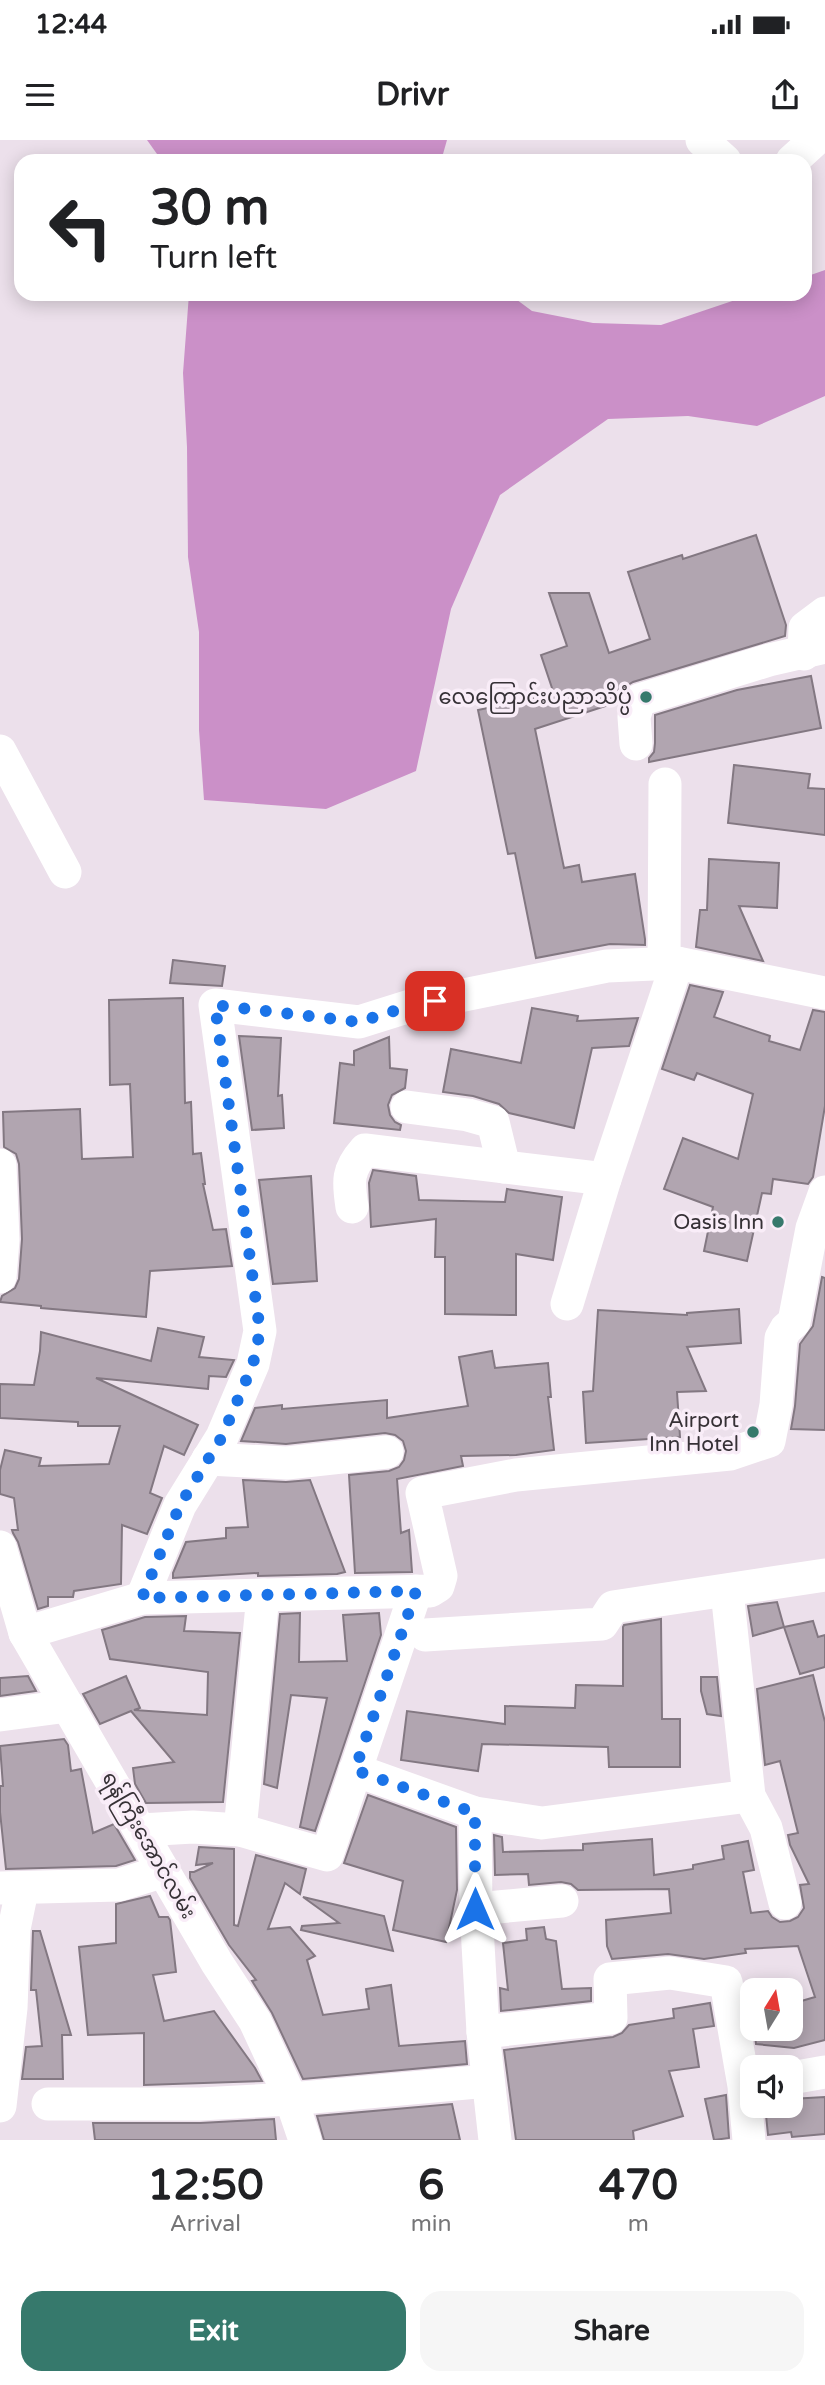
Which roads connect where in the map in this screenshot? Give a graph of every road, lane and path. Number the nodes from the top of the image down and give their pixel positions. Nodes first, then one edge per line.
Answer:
1 (702, 140) edge
2 (815, 140) edge
3 (717, 154) edge
4 (800, 154) edge
5 (825, 613) edge
6 (814, 650) edge
7 (636, 744) dead end
8 (0, 751) edge
9 (664, 785) dead end
10 (65, 872) dead end
11 (671, 963) junction
12 (825, 993) edge
13 (407, 1107) dead end
14 (0, 1165) edge
15 (504, 1167) junction
16 (605, 1180) junction
17 (825, 1192) edge
18 (352, 1206) dead end
19 (0, 1277) edge
20 (567, 1304) dead end
21 (387, 1452) dead end
22 (208, 1459) junction
23 (0, 1546) edge
24 (825, 1576) edge
25 (416, 1591) junction
26 (727, 1591) junction
27 (262, 1595) junction
28 (142, 1598) junction
29 (25, 1633) junction
30 (425, 1635) dead end
31 (68, 1706) junction
32 (0, 1715) edge
33 (355, 1770) junction
34 (750, 1796) junction
35 (475, 1813) junction
36 (141, 1830) junction
37 (240, 1830) junction
38 (164, 1871) junction
39 (8, 1888) edge
40 (562, 1901) dead end
41 (785, 1903) dead end
42 (475, 1909) junction
43 (483, 2032) junction
44 (742, 2055) edge
45 (825, 2072) edge
46 (803, 2076) edge
47 (488, 2081) junction
48 (291, 2099) junction
49 (48, 2104) dead end
50 (0, 2106) edge
51 (749, 2118) edge
52 (305, 2140) edge
53 (495, 2140) edge
54 (749, 2140) edge

1 - 3 street
2 - 4 street
5 - 6 street
6 - 7 street
8 - 10 street
9 - 11 street
11 - 12 street
11 - 16 street
11 - 22 street
13 - 15 street
14 - 19 street
15 - 16 street
15 - 18 street
16 - 20 street
17 - 25 street
21 - 22 street
22 - 28 street
23 - 29 street, ရန်ကြီးအောင်လမ်း
24 - 26 street
25 - 27 street
25 - 33 street
26 - 30 street
26 - 34 street
27 - 28 street
27 - 37 street
28 - 29 street
29 - 31 street, ရန်ကြီးအောင်လမ်း
31 - 32 street
31 - 36 street, ရန်ကြီးအောင်လမ်း
33 - 35 street
33 - 37 street
34 - 35 street
34 - 41 street
35 - 42 street
36 - 37 street
36 - 38 street, ရန်ကြီးအောင်လမ်း
38 - 39 street
38 - 48 street, ရန်ကြီးအောင်လမ်း
39 - 50 street
40 - 42 street
42 - 43 street
43 - 44 street
43 - 47 street
45 - 46 street
47 - 48 street
47 - 53 street
48 - 49 street
48 - 52 street, ရန်ကြီးအောင်လမ်း
51 - 54 street

